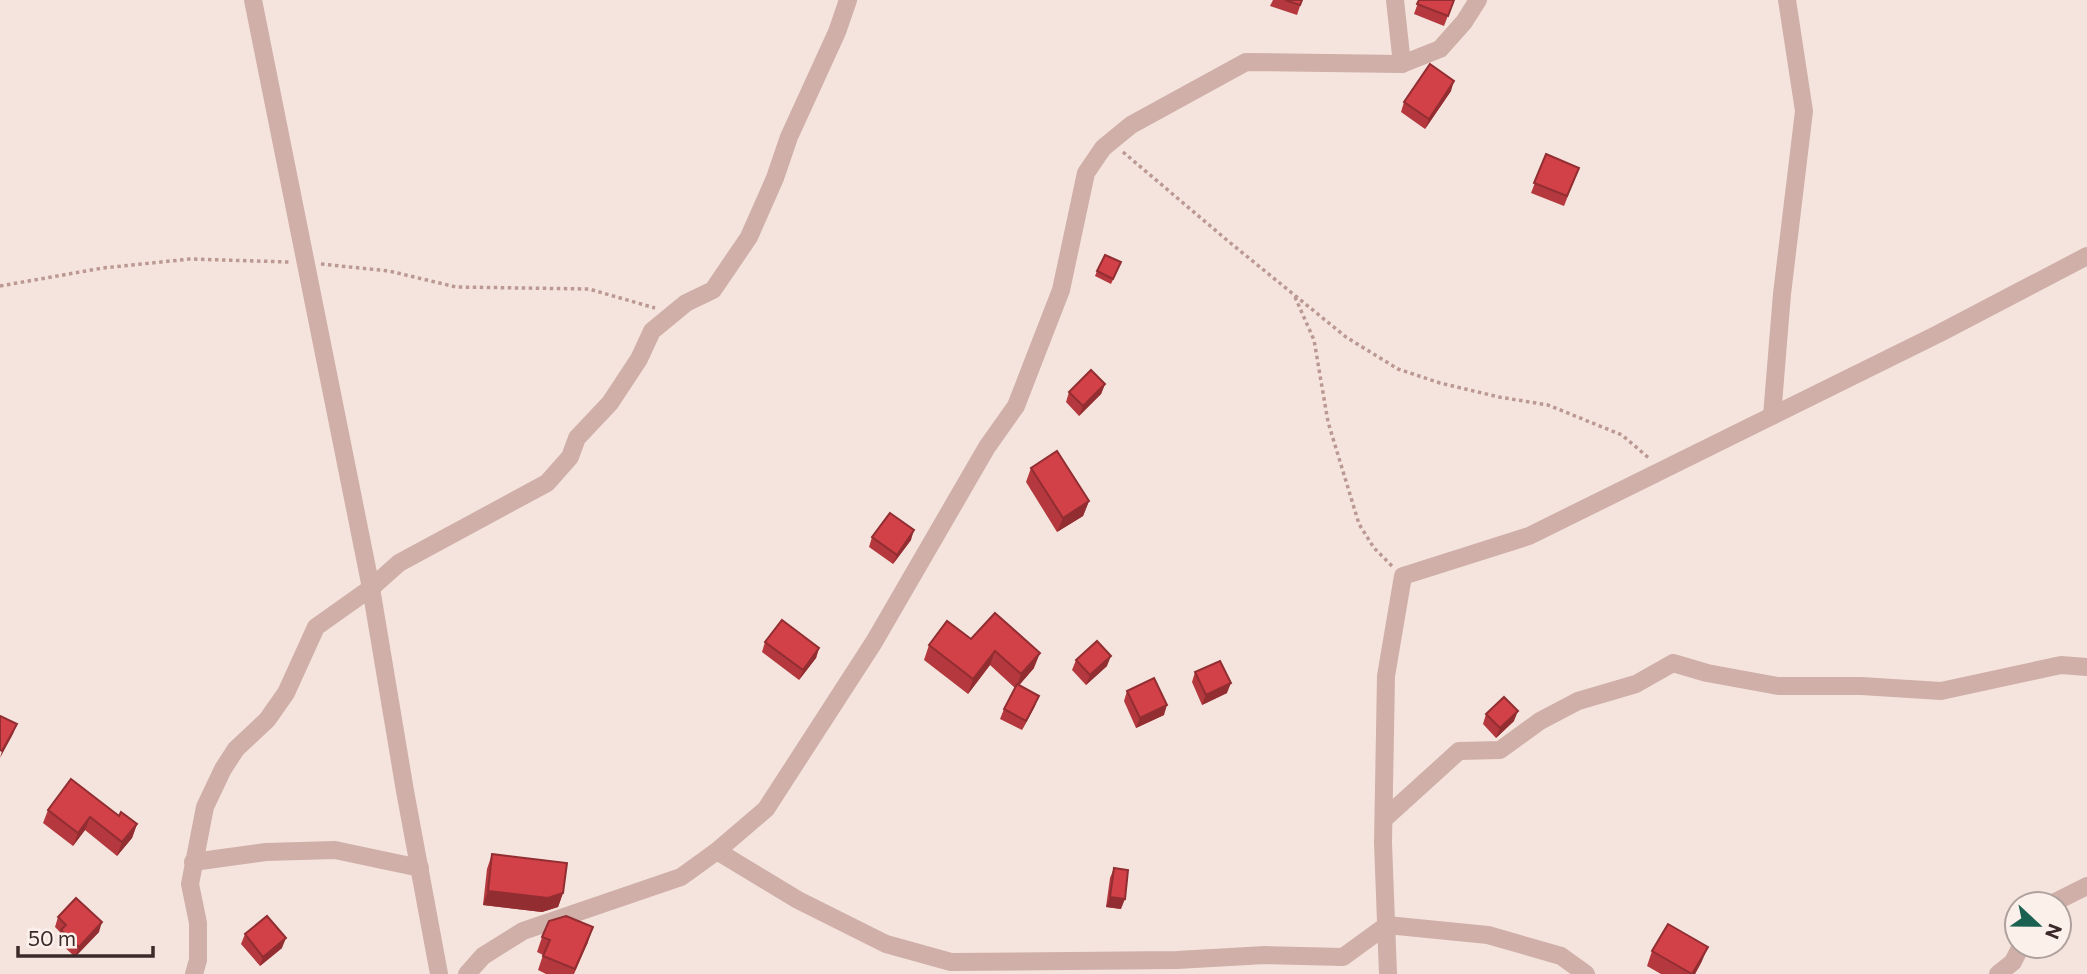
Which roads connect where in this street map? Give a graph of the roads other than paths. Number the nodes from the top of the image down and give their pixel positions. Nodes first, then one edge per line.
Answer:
1 (253, 0) edge
2 (848, 0) edge
3 (1395, 0) edge
4 (1478, 0) edge
5 (1787, 0) edge
6 (1402, 64) junction
7 (2087, 256) edge
8 (1772, 416) junction
9 (371, 587) junction
10 (2087, 667) edge
11 (1384, 819) junction
12 (717, 851) junction
13 (193, 862) junction
14 (420, 868) junction
15 (1387, 925) junction
16 (2014, 960) edge
17 (194, 974) edge
18 (439, 974) edge
19 (467, 974) edge
20 (1388, 974) edge
21 (1586, 974) edge
22 (1998, 974) edge

1 - 9 street
2 - 9 street
3 - 6 street
4 - 6 street
5 - 8 street
6 - 12 street
7 - 8 street
8 - 11 street
9 - 13 street
9 - 14 street
10 - 11 street
11 - 15 street
12 - 15 street
12 - 19 street
13 - 14 street
13 - 17 street
14 - 18 street
15 - 20 street
15 - 21 street
16 - 22 street

